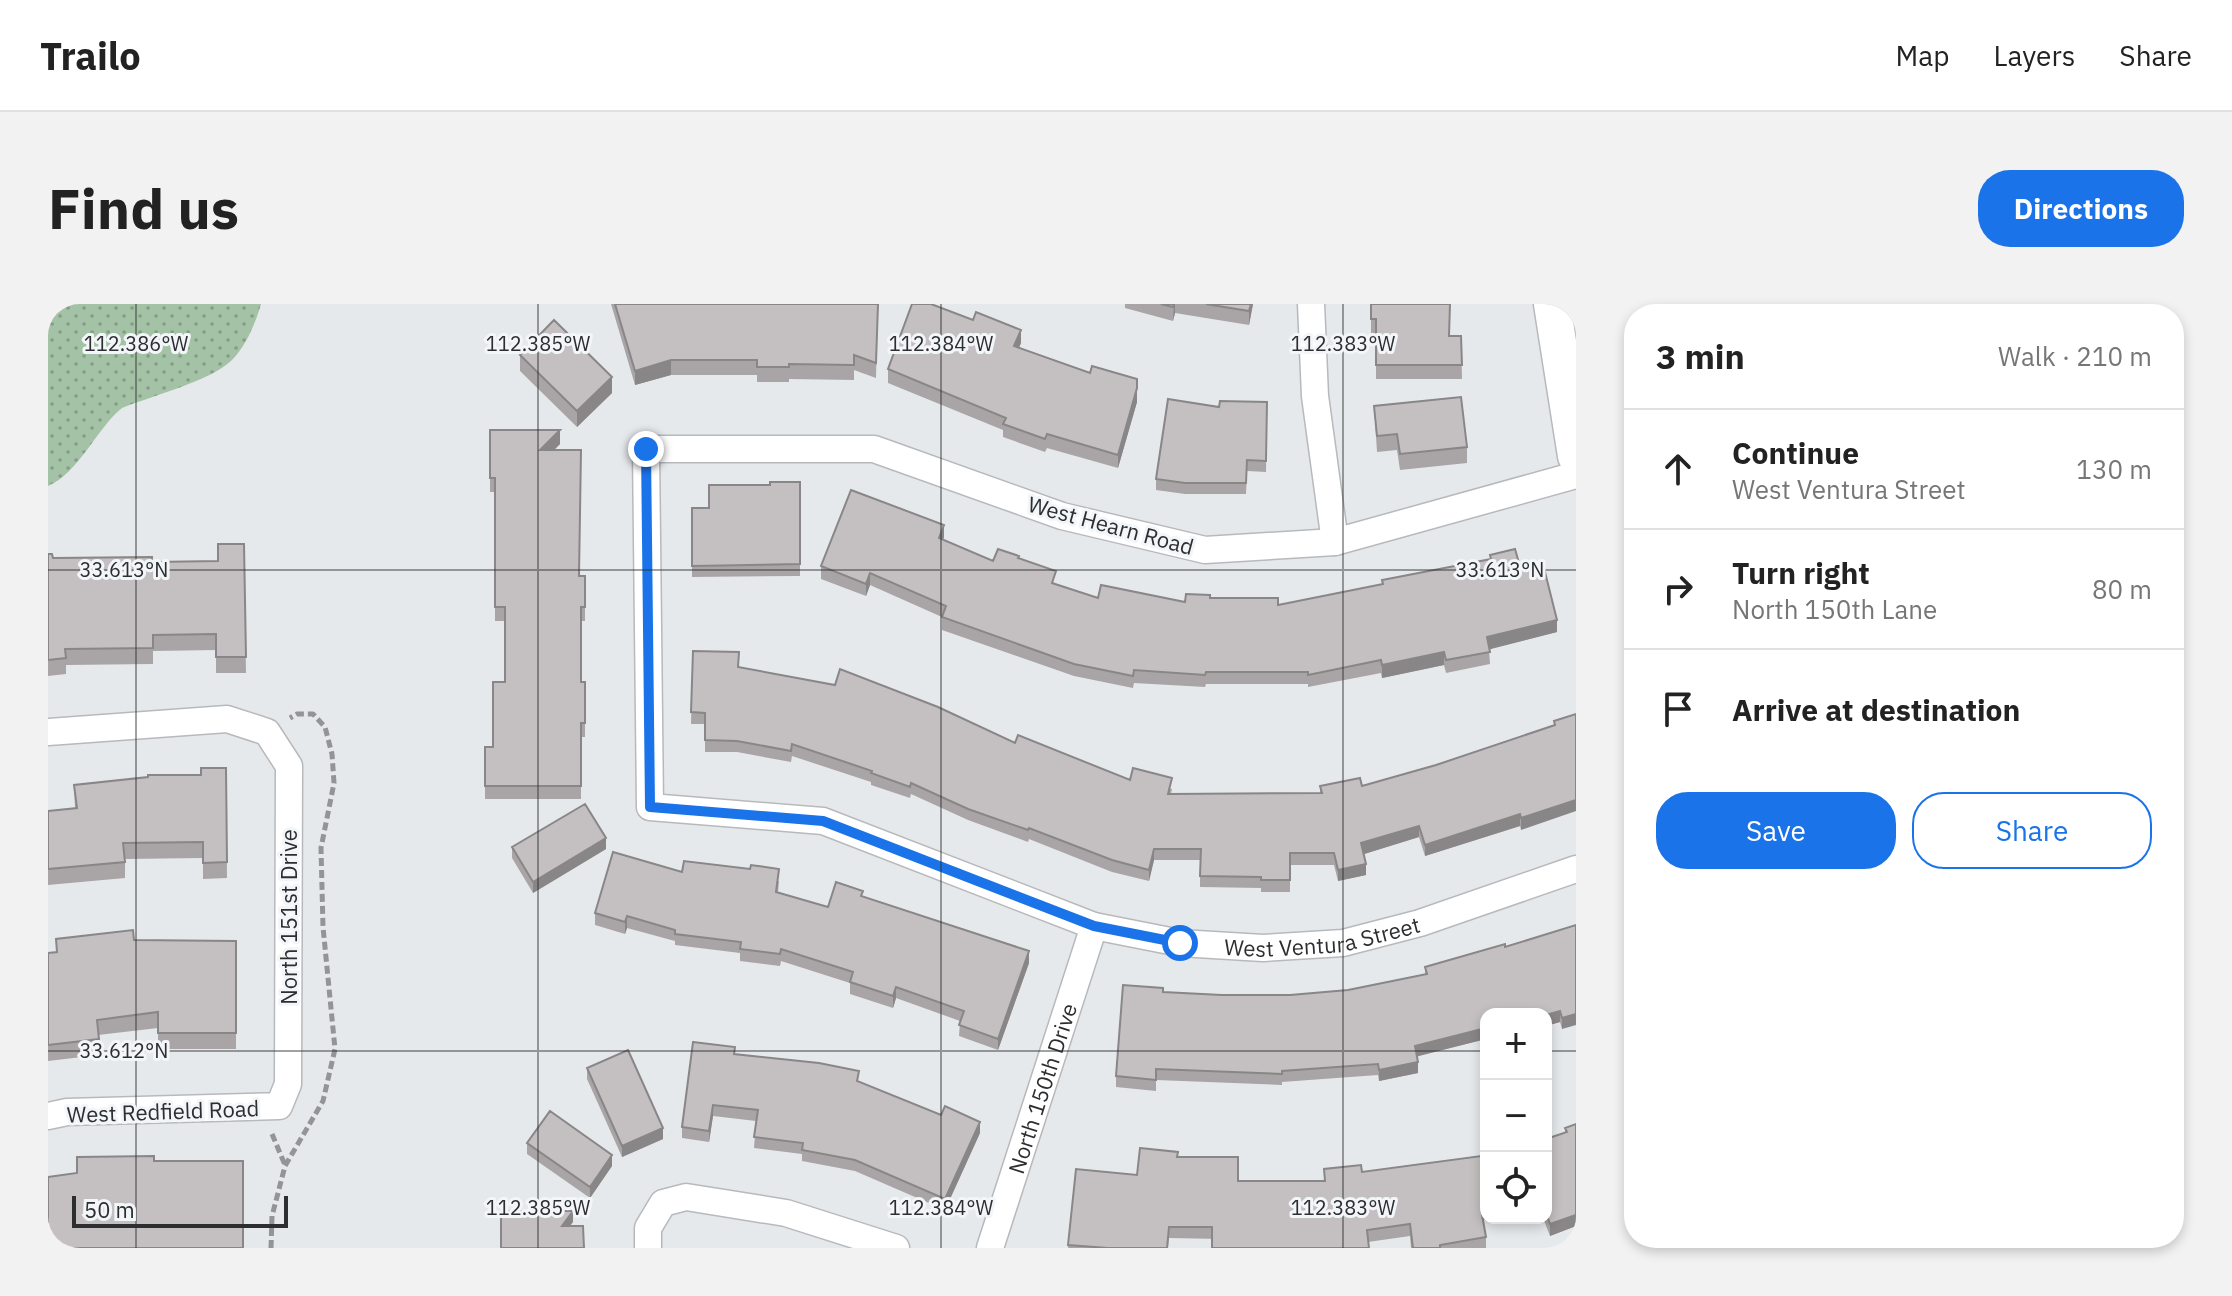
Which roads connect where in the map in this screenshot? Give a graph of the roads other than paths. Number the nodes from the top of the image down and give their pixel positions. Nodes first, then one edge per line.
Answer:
1 (1311, 304) edge
2 (1552, 304) edge
3 (1576, 456) edge
4 (1576, 475) edge
5 (1335, 542) junction
6 (48, 732) edge
7 (650, 807) joint
8 (1576, 869) edge
9 (1094, 926) junction
10 (279, 1106) joint
11 (48, 1116) edge
12 (648, 1248) edge
13 (896, 1248) edge
14 (990, 1248) edge

1 - 5 street
2 - 3 street
4 - 5 street, West Hearn Road
5 - 7 street, West Hearn Road
6 - 10 street, North 151st Drive
7 - 9 street, West Ventura Street
8 - 9 street, West Ventura Street
9 - 14 street, North 150th Drive
10 - 11 street, West Redfield Road
12 - 13 street

